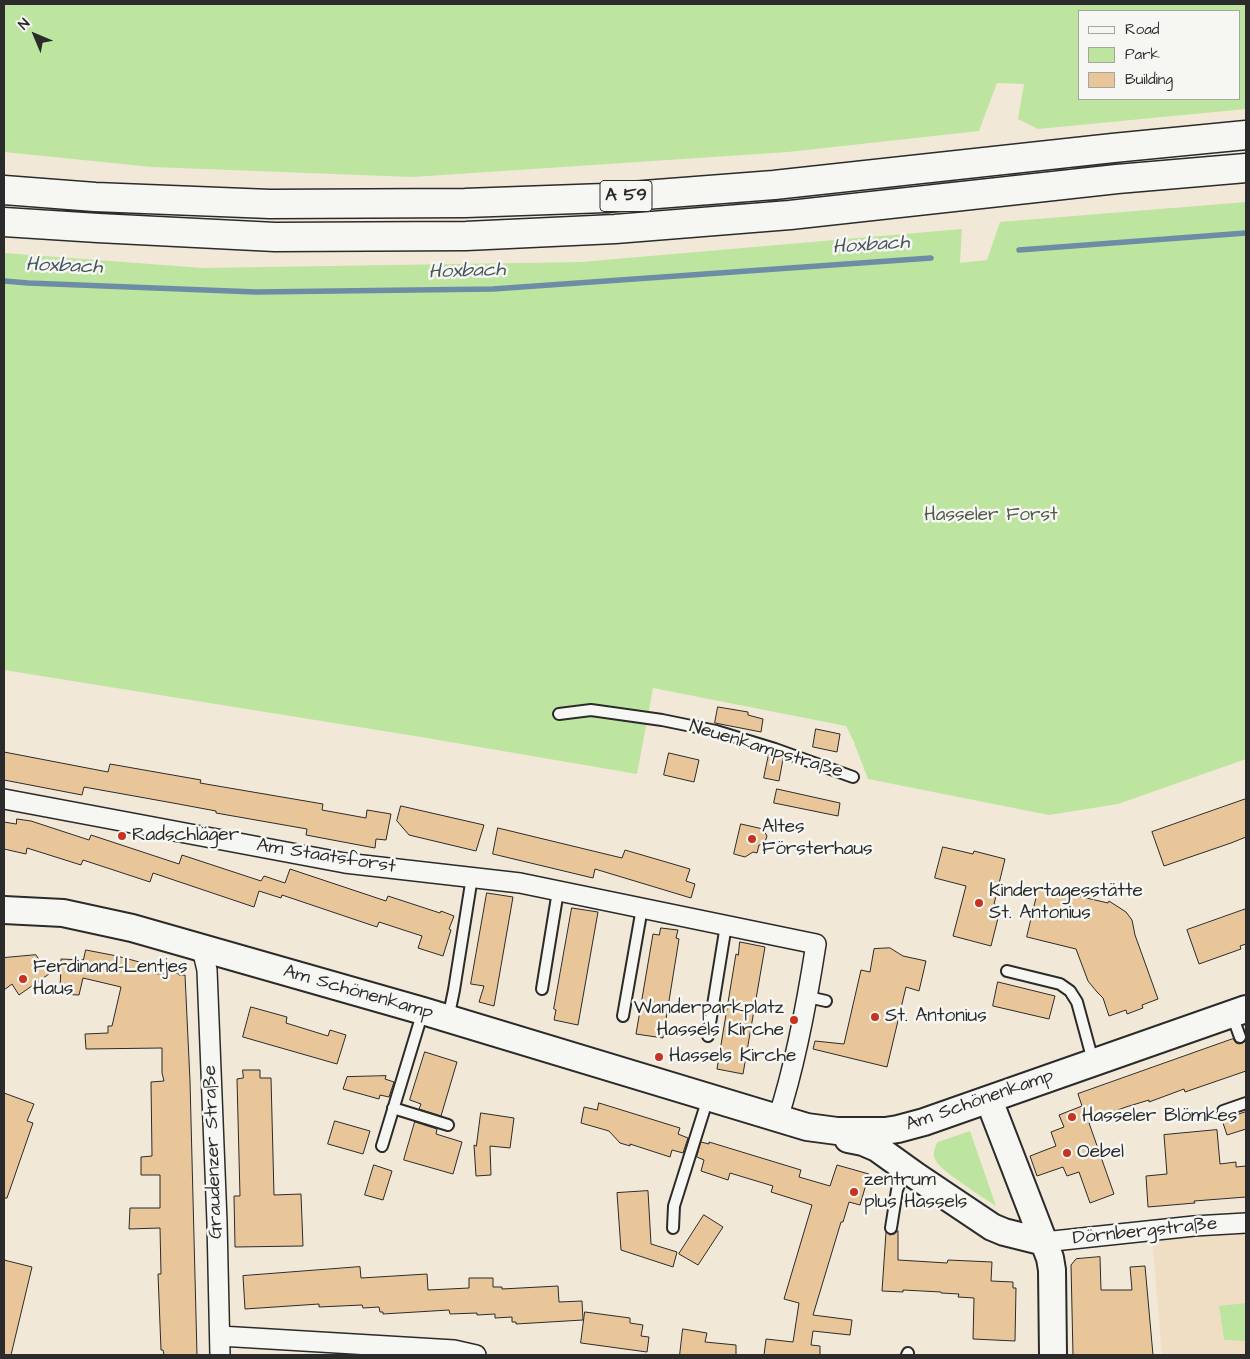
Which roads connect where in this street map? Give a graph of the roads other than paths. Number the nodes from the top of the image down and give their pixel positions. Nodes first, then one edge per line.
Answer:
1 (1246, 135) edge
2 (1246, 168) edge
3 (4, 190) edge
4 (4, 222) edge
5 (559, 714) dead end
6 (853, 777) dead end
7 (4, 799) edge
8 (472, 877) junction
9 (558, 891) junction
10 (642, 908) junction
11 (4, 910) edge
12 (726, 925) junction
13 (202, 948) junction
14 (1007, 971) dead end
15 (542, 989) dead end
16 (808, 997) junction
17 (826, 1001) dead end
18 (423, 1011) junction
19 (624, 1016) dead end
20 (448, 1019) junction
21 (1239, 1020) edge
22 (708, 1036) dead end
23 (1094, 1062) junction
24 (708, 1098) junction
25 (989, 1100) junction
26 (1246, 1103) edge
27 (393, 1108) junction
28 (1223, 1111) dead end
29 (778, 1118) junction
30 (924, 1122) junction
31 (448, 1125) dead end
32 (837, 1132) junction
33 (382, 1146) dead end
34 (911, 1172) junction
35 (1032, 1213) junction
36 (1246, 1223) edge
37 (673, 1228) dead end
38 (891, 1228) dead end
39 (1004, 1232) junction
40 (1044, 1242) junction
41 (1052, 1284) junction
42 (220, 1336) junction
43 (220, 1355) edge
44 (476, 1355) edge
45 (1053, 1355) edge

1 - 3 highway, A 59
2 - 4 highway, A 59
5 - 6 lane, Neuenkampstraße
7 - 8 street, Am Staatsforst
8 - 9 street, Am Staatsforst
8 - 20 lane
9 - 10 street, Am Staatsforst
9 - 15 lane
10 - 12 street, Am Staatsforst
10 - 19 lane
11 - 13 main road, Am Schönenkamp
12 - 16 street, Am Staatsforst
12 - 22 lane
13 - 18 main road, Am Schönenkamp
13 - 42 street, Graudenzer Straße
14 - 23 lane
16 - 17 lane
16 - 29 street
18 - 20 main road, Am Schönenkamp
18 - 27 lane
20 - 24 main road, Am Schönenkamp
21 - 23 main road, Am Schönenkamp
23 - 25 main road, Am Schönenkamp
24 - 29 main road, Am Schönenkamp
24 - 37 lane
25 - 30 main road, Am Schönenkamp
25 - 35 main road
26 - 28 lane
27 - 31 lane
27 - 33 lane
29 - 32 main road, Am Schönenkamp
30 - 32 main road, Am Schönenkamp
30 - 34 main road
32 - 34 main road
34 - 38 lane
34 - 39 main road
35 - 39 main road
35 - 40 main road
36 - 40 street, Dörnbergstraße
39 - 40 main road
39 - 41 main road
40 - 41 main road
41 - 45 main road
42 - 43 street, Graudenzer Straße
42 - 44 street

